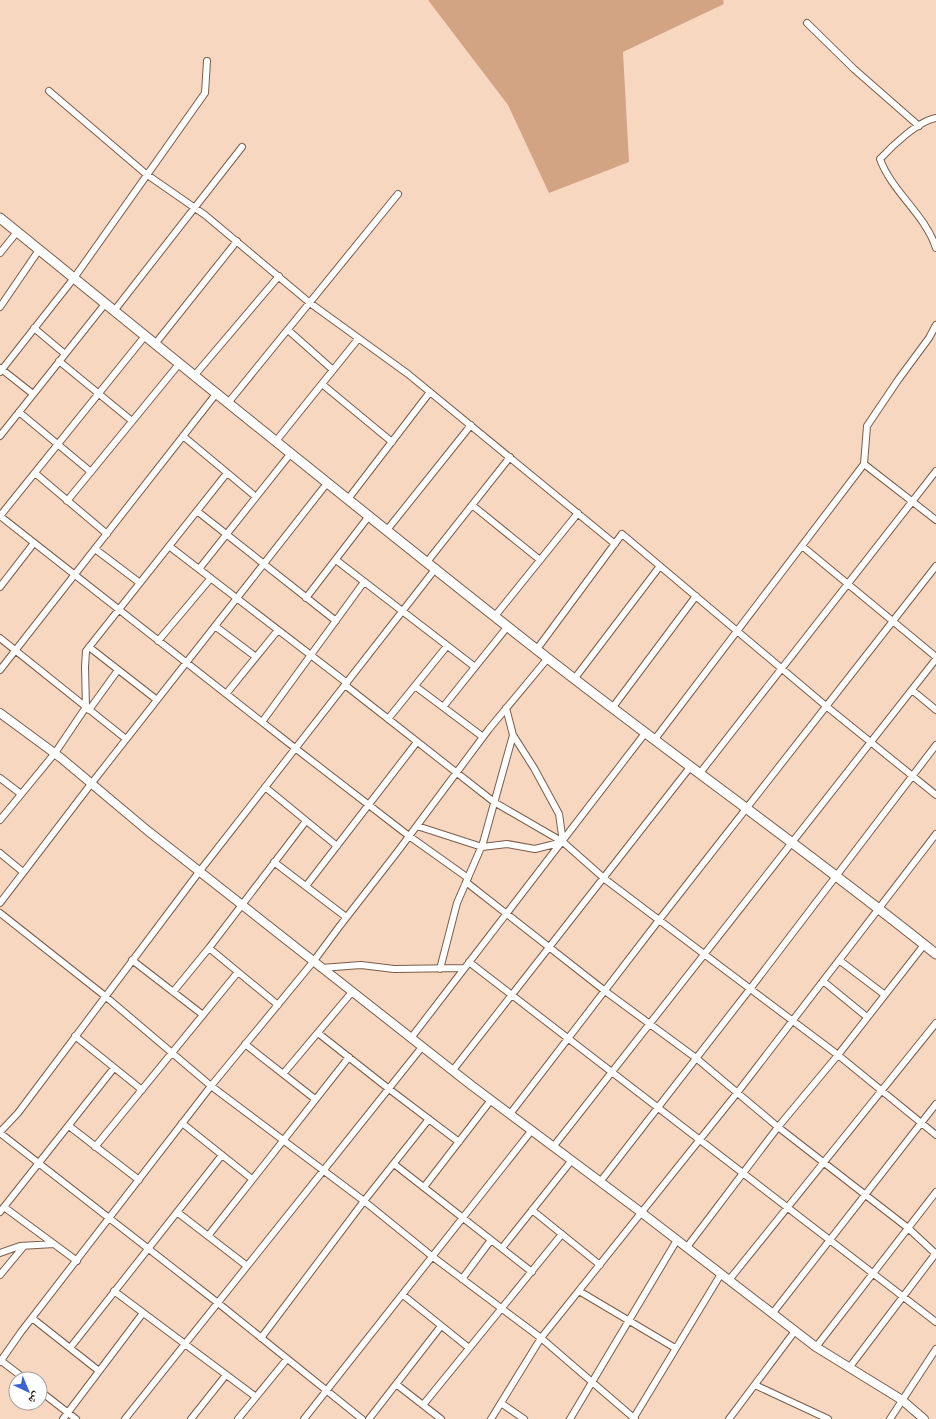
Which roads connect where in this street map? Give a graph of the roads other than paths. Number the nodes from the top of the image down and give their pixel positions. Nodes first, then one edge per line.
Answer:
1 (807, 22) dead end
2 (207, 61) dead end
3 (49, 92) dead end
4 (936, 118) edge
5 (919, 126) junction
6 (242, 147) dead end
7 (146, 174) junction
8 (398, 194) dead end
9 (195, 208) junction
10 (0, 218) edge
11 (17, 232) junction
12 (237, 241) junction
13 (936, 248) edge
14 (39, 250) junction
15 (0, 253) edge
16 (279, 276) junction
17 (74, 278) junction
18 (310, 303) junction
19 (105, 304) junction
20 (0, 306) edge
21 (114, 311) junction
22 (936, 326) edge
23 (34, 328) junction
24 (288, 330) junction
25 (145, 336) junction
26 (358, 339) junction
27 (155, 344) junction
28 (65, 354) junction
29 (60, 361) junction
30 (179, 364) junction
31 (1, 370) edge
32 (333, 370) junction
33 (194, 376) junction
34 (322, 384) junction
35 (430, 392) junction
36 (99, 393) junction
37 (33, 394) junction
38 (216, 394) junction
39 (228, 403) junction
40 (19, 412) junction
41 (132, 421) junction
42 (471, 425) junction
43 (0, 436) edge
44 (182, 436) junction
45 (276, 441) junction
46 (392, 442) junction
47 (58, 444) junction
48 (291, 453) junction
49 (510, 457) junction
50 (864, 464) junction
51 (936, 471) edge
52 (91, 472) junction
53 (227, 473) junction
54 (35, 474) junction
55 (328, 482) junction
56 (256, 497) junction
57 (348, 499) junction
58 (67, 500) junction
59 (912, 502) junction
60 (472, 505) junction
61 (197, 511) junction
62 (578, 514) junction
63 (0, 516) edge
64 (369, 516) junction
65 (936, 520) edge
66 (387, 530) junction
67 (107, 534) junction
68 (226, 535) junction
69 (34, 543) junction
70 (615, 544) junction
71 (169, 546) junction
72 (802, 546) junction
73 (95, 549) junction
74 (336, 560) junction
75 (540, 560) junction
76 (428, 562) junction
77 (264, 564) junction
78 (660, 566) junction
79 (936, 566) edge
80 (436, 568) junction
81 (199, 569) junction
82 (74, 575) junction
83 (210, 578) junction
84 (364, 582) junction
85 (140, 583) junction
86 (1, 584) edge
87 (848, 584) junction
88 (696, 596) junction
89 (237, 598) junction
90 (306, 598) junction
91 (119, 610) junction
92 (402, 611) junction
93 (495, 616) junction
94 (336, 621) junction
95 (893, 621) junction
96 (215, 626) junction
97 (508, 626) junction
98 (278, 630) junction
99 (737, 631) junction
100 (0, 638) edge
101 (158, 641) junction
102 (447, 646) junction
103 (89, 647) junction
104 (537, 649) junction
105 (16, 651) junction
106 (311, 655) junction
107 (256, 657) junction
108 (548, 658) junction
109 (936, 658) edge
110 (186, 663) junction
111 (475, 667) junction
112 (782, 669) junction
113 (0, 670) edge
114 (118, 670) junction
115 (575, 678) junction
116 (346, 684) junction
117 (415, 686) junction
118 (912, 690) junction
119 (226, 694) junction
120 (156, 700) junction
121 (826, 706) junction
122 (443, 707) junction
123 (613, 707) junction
124 (87, 708) junction
125 (506, 708) junction
126 (936, 710) edge
127 (0, 713) edge
128 (388, 719) junction
129 (262, 722) junction
130 (646, 732) junction
131 (513, 735) junction
132 (483, 737) junction
133 (126, 739) junction
134 (656, 739) junction
135 (417, 742) junction
136 (870, 742) junction
137 (936, 745) edge
138 (295, 748) junction
139 (55, 753) junction
140 (691, 766) junction
141 (456, 773) junction
142 (700, 773) junction
143 (912, 776) junction
144 (0, 778) edge
145 (91, 784) junction
146 (265, 787) junction
147 (21, 794) junction
148 (936, 795) edge
149 (494, 802) junction
150 (369, 805) junction
151 (747, 808) junction
152 (0, 820) edge
153 (306, 821) junction
154 (417, 826) junction
155 (936, 834) edge
156 (409, 836) junction
157 (563, 842) junction
158 (791, 842) junction
159 (337, 846) junction
160 (482, 847) junction
161 (0, 853) edge
162 (274, 862) junction
163 (23, 872) junction
164 (199, 872) junction
165 (836, 876) junction
166 (603, 878) junction
167 (467, 880) junction
168 (306, 886) junction
169 (0, 903) edge
170 (241, 905) junction
171 (878, 908) junction
172 (0, 913) edge
173 (506, 914) junction
174 (346, 917) junction
175 (659, 920) junction
176 (924, 945) junction
177 (209, 948) junction
178 (549, 948) junction
179 (936, 954) edge
180 (705, 955) junction
181 (132, 960) junction
182 (839, 960) junction
183 (313, 962) junction
184 (469, 962) junction
185 (321, 968) junction
186 (464, 968) junction
187 (440, 969) junction
188 (238, 972) junction
189 (823, 981) junction
190 (750, 989) junction
191 (605, 991) junction
192 (173, 992) junction
193 (352, 992) junction
194 (512, 995) junction
195 (884, 995) junction
196 (105, 996) junction
197 (278, 1005) junction
198 (202, 1015) junction
199 (868, 1017) junction
200 (793, 1021) junction
201 (936, 1023) edge
202 (650, 1025) junction
203 (318, 1033) junction
204 (75, 1036) junction
205 (411, 1038) junction
206 (568, 1039) junction
207 (245, 1044) junction
208 (422, 1047) junction
209 (172, 1052) junction
210 (838, 1055) junction
211 (349, 1057) junction
212 (696, 1058) junction
213 (114, 1068) junction
214 (453, 1070) junction
215 (612, 1073) junction
216 (283, 1074) junction
217 (211, 1086) junction
218 (389, 1089) junction
219 (142, 1090) junction
220 (882, 1091) junction
221 (737, 1093) junction
222 (315, 1099) junction
223 (492, 1100) junction
224 (936, 1104) edge
225 (658, 1108) junction
226 (510, 1114) junction
227 (429, 1119) junction
228 (921, 1123) junction
229 (182, 1124) junction
230 (68, 1126) junction
231 (778, 1127) junction
232 (532, 1130) junction
233 (0, 1133) edge
234 (936, 1135) edge
235 (282, 1140) junction
236 (700, 1140) junction
237 (459, 1142) junction
238 (553, 1147) junction
239 (95, 1148) junction
240 (222, 1155) junction
241 (572, 1160) junction
242 (824, 1163) junction
243 (39, 1164) junction
244 (394, 1164) junction
245 (323, 1171) junction
246 (743, 1173) junction
247 (252, 1179) junction
248 (139, 1180) junction
249 (600, 1182) junction
250 (424, 1187) junction
251 (936, 1192) edge
252 (865, 1195) junction
253 (364, 1201) junction
254 (787, 1208) junction
255 (2, 1210) edge
256 (532, 1210) junction
257 (177, 1212) junction
258 (642, 1213) junction
259 (109, 1218) junction
260 (463, 1218) junction
261 (908, 1228) junction
262 (562, 1234) junction
263 (208, 1236) junction
264 (492, 1240) junction
265 (677, 1240) junction
266 (830, 1240) junction
267 (54, 1244) junction
268 (24, 1246) junction
269 (502, 1248) junction
270 (686, 1248) junction
271 (148, 1249) junction
272 (0, 1253) edge
273 (936, 1254) edge
274 (433, 1257) junction
275 (76, 1261) junction
276 (600, 1265) junction
277 (247, 1266) junction
278 (532, 1272) junction
279 (720, 1274) junction
280 (873, 1274) junction
281 (0, 1275) edge
282 (462, 1279) junction
283 (729, 1280) junction
284 (579, 1290) junction
285 (114, 1291) junction
286 (403, 1295) junction
287 (903, 1297) junction
288 (218, 1303) junction
289 (501, 1308) junction
290 (143, 1313) junction
291 (772, 1314) junction
292 (32, 1318) junction
293 (629, 1320) junction
294 (936, 1322) edge
295 (441, 1326) junction
296 (794, 1331) junction
297 (261, 1338) junction
298 (541, 1338) junction
299 (185, 1344) junction
300 (816, 1347) junction
301 (70, 1348) junction
302 (469, 1348) junction
303 (675, 1348) junction
304 (936, 1349) edge
305 (287, 1359) junction
306 (0, 1361) edge
307 (849, 1368) junction
308 (14, 1371) edge
309 (99, 1371) junction
310 (226, 1375) junction
311 (592, 1382) junction
312 (396, 1384) junction
313 (755, 1385) junction
314 (326, 1391) junction
315 (48, 1397) edge
316 (256, 1397) junction
317 (902, 1400) junction
318 (501, 1403) junction
319 (423, 1405) junction
320 (68, 1412) junction
321 (634, 1418) edge
322 (63, 1419) edge
323 (76, 1419) edge
324 (125, 1419) edge
325 (191, 1419) edge
326 (238, 1419) edge
327 (304, 1419) edge
328 (362, 1419) edge
329 (369, 1419) edge
330 (441, 1419) edge
331 (491, 1419) edge
332 (524, 1419) edge
333 (570, 1419) edge
334 (729, 1419) edge
335 (828, 1419) edge
336 (890, 1419) edge
337 (924, 1419) edge

1 - 5 street
2 - 7 street
3 - 7 street
4 - 5 street
5 - 13 street
6 - 9 street
7 - 9 street
7 - 17 street
8 - 18 street
9 - 12 street
9 - 21 street
10 - 11 main road
11 - 14 main road
11 - 15 street
12 - 16 street
12 - 27 street
14 - 17 main road
14 - 20 street
16 - 18 street
16 - 33 street
17 - 19 main road
17 - 23 street
18 - 24 street
18 - 26 street
19 - 21 main road
19 - 28 street
21 - 25 main road
22 - 50 street
23 - 28 street
23 - 31 street
24 - 32 street
24 - 39 street
25 - 27 main road
25 - 36 street
26 - 32 street
26 - 35 street
27 - 30 main road
28 - 29 street
29 - 36 street
29 - 37 street
30 - 33 main road
30 - 41 street
31 - 37 street
32 - 34 street
33 - 38 main road
34 - 45 street
34 - 46 street
35 - 42 street
35 - 46 street
36 - 41 street
36 - 47 street
37 - 40 street
38 - 39 main road
38 - 44 street
39 - 45 main road
40 - 43 street
40 - 47 street
41 - 52 street
42 - 49 street
42 - 66 street
44 - 53 street
44 - 67 street
45 - 48 main road
46 - 57 street
47 - 52 street
47 - 54 street
48 - 55 main road
48 - 56 street
49 - 60 street
49 - 62 street
50 - 59 street
50 - 72 street
51 - 59 street
52 - 58 street
53 - 56 street
53 - 61 street
54 - 58 street
54 - 63 street
55 - 57 main road
55 - 77 street
56 - 68 street
57 - 64 main road
58 - 67 street
59 - 65 street
59 - 87 street
60 - 75 street
60 - 76 street
61 - 68 street
61 - 71 street
62 - 70 street
62 - 75 street
63 - 69 street
64 - 66 main road
64 - 74 street
66 - 76 main road
67 - 73 street
68 - 77 street
68 - 81 street
69 - 82 street
69 - 86 street
70 - 78 street
70 - 104 street
71 - 81 street
71 - 85 street
72 - 87 street
72 - 99 street
73 - 82 street
73 - 85 street
74 - 84 street
74 - 90 street
75 - 93 street
76 - 80 main road
77 - 89 street
77 - 90 street
78 - 88 street
78 - 115 street
79 - 95 street
80 - 92 street
80 - 93 main road
81 - 83 street
82 - 91 street
82 - 105 street
83 - 89 street
83 - 101 street
84 - 92 street
84 - 94 street
85 - 91 street
87 - 95 street
87 - 112 street
88 - 99 street
88 - 123 street
89 - 96 street
89 - 98 street
90 - 94 street
91 - 101 street
91 - 103 street
92 - 102 street
92 - 116 street
93 - 97 main road
94 - 106 street
95 - 109 street
95 - 121 street
96 - 107 street
96 - 110 street
97 - 104 main road
97 - 111 street
98 - 106 street
98 - 107 street
99 - 112 street
99 - 134 street
100 - 105 street
101 - 110 street
102 - 111 street
102 - 117 street
103 - 114 street
103 - 124 street
104 - 108 main road
105 - 113 street
105 - 124 street
106 - 116 street
106 - 129 street
107 - 119 street
108 - 115 main road
108 - 125 street
109 - 118 street
110 - 119 street
110 - 120 street
111 - 122 street
112 - 121 street
112 - 142 street
114 - 120 street
114 - 124 street
115 - 123 main road
116 - 128 street
116 - 138 street
117 - 122 street
117 - 128 street
118 - 126 street
118 - 136 street
119 - 129 street
120 - 133 street
121 - 136 street
121 - 151 street
122 - 132 street
123 - 130 main road
124 - 133 street
124 - 139 street
125 - 131 street
125 - 132 street
127 - 139 street
128 - 135 street
129 - 138 street
130 - 134 main road
130 - 157 street
131 - 149 street
131 - 157 street
132 - 141 street
133 - 145 street
134 - 140 main road
135 - 141 street
135 - 150 street
136 - 143 street
136 - 158 street
137 - 143 street
138 - 146 street
138 - 150 street
139 - 145 street
139 - 147 street
140 - 142 main road
140 - 166 street
141 - 149 street
141 - 154 street
142 - 151 main road
143 - 148 street
143 - 165 street
144 - 147 street
145 - 163 street
145 - 164 street
146 - 153 street
146 - 164 street
147 - 152 street
149 - 157 street
149 - 160 street
150 - 156 street
150 - 159 street
151 - 158 main road
151 - 175 street
153 - 159 street
153 - 162 street
154 - 156 street
154 - 160 street
155 - 171 street
156 - 167 street
156 - 174 street
157 - 160 street
157 - 166 street
157 - 173 street
158 - 165 main road
158 - 180 street
159 - 168 street
160 - 167 street
161 - 163 street
162 - 168 street
162 - 170 street
163 - 169 street
164 - 170 street
164 - 181 street
165 - 171 main road
165 - 190 street
166 - 175 street
166 - 178 street
167 - 173 street
167 - 187 street
168 - 174 street
170 - 177 street
170 - 183 street
171 - 176 main road
171 - 182 street
172 - 196 street
173 - 178 street
173 - 184 street
174 - 183 street
175 - 180 street
175 - 191 street
176 - 179 main road
176 - 195 street
177 - 188 street
177 - 192 street
178 - 191 street
178 - 194 street
180 - 190 street
180 - 202 street
181 - 192 street
181 - 196 street
182 - 189 street
182 - 195 street
183 - 185 street
183 - 197 street
184 - 186 street
184 - 194 street
185 - 187 street
185 - 193 street
186 - 187 street
186 - 205 street
188 - 197 street
188 - 198 street
189 - 199 street
189 - 200 street
190 - 200 street
190 - 212 street
191 - 202 street
191 - 206 street
192 - 198 street
193 - 203 street
193 - 205 street
194 - 206 street
194 - 214 street
195 - 199 street
196 - 204 street
196 - 209 street
197 - 207 street
198 - 209 street
199 - 210 street
200 - 210 street
200 - 221 street
201 - 220 street
202 - 212 street
202 - 215 street
203 - 211 street
203 - 216 street
204 - 213 street
204 - 233 street
205 - 208 street
206 - 215 street
206 - 226 street
207 - 216 street
207 - 217 street
208 - 214 street
208 - 218 street
209 - 217 street
209 - 219 street
210 - 220 street
210 - 231 street
211 - 218 street
211 - 222 street
212 - 221 street
212 - 225 street
213 - 219 street
213 - 230 street
214 - 223 street
215 - 225 street
215 - 238 street
216 - 222 street
217 - 229 street
217 - 235 street
218 - 227 street
218 - 245 street
219 - 239 street
220 - 228 street
220 - 242 street
221 - 231 street
221 - 236 street
222 - 235 street
223 - 226 street
223 - 237 street
224 - 228 street
225 - 236 street
225 - 249 street
226 - 232 street
227 - 237 street
227 - 244 street
228 - 234 street
228 - 252 street
229 - 240 street
229 - 248 street
230 - 239 street
230 - 243 street
231 - 242 street
231 - 246 street
232 - 238 street
232 - 260 street
233 - 243 street
235 - 245 street
235 - 247 street
236 - 246 street
236 - 258 street
237 - 250 street
238 - 241 street
239 - 248 street
240 - 247 street
240 - 257 street
241 - 249 street
241 - 256 street
242 - 252 street
242 - 254 street
243 - 255 street
243 - 259 street
244 - 250 street
244 - 253 street
245 - 253 street
245 - 277 street
246 - 254 street
246 - 270 street
247 - 263 street
248 - 259 street
249 - 258 street
250 - 260 street
251 - 261 street
252 - 261 street
252 - 266 street
253 - 274 street
253 - 297 street
254 - 266 street
254 - 283 street
255 - 267 street
256 - 262 street
256 - 269 street
257 - 263 street
257 - 271 street
258 - 265 street
258 - 276 street
259 - 271 street
259 - 275 street
260 - 264 street
260 - 274 street
261 - 273 street
261 - 280 street
262 - 276 street
262 - 278 street
263 - 277 street
264 - 269 street
264 - 282 street
265 - 270 street
265 - 293 street
266 - 280 street
266 - 291 street
267 - 268 street
267 - 275 street
268 - 272 street
268 - 281 street
269 - 278 street
270 - 279 street
271 - 285 street
271 - 288 street
273 - 287 street
274 - 282 street
274 - 286 street
275 - 292 street
276 - 284 street
277 - 288 street
278 - 289 street
279 - 283 street
279 - 303 street
280 - 287 street
280 - 300 street
282 - 289 street
283 - 291 street
284 - 293 street
284 - 298 street
285 - 290 street
285 - 301 street
286 - 295 street
286 - 314 street
287 - 294 street
287 - 307 street
288 - 297 street
288 - 299 street
289 - 298 street
289 - 302 street
290 - 299 street
290 - 309 street
291 - 296 street
292 - 301 street
292 - 306 street
293 - 303 street
293 - 311 street
295 - 302 street
295 - 312 street
296 - 300 street
296 - 313 street
297 - 305 street
298 - 311 street
298 - 318 street
299 - 310 street
299 - 324 street
300 - 307 street
301 - 309 street
302 - 319 street
303 - 321 street
304 - 317 street
305 - 314 street
305 - 316 street
306 - 308 street
307 - 317 street
309 - 320 street
310 - 316 street
310 - 325 street
311 - 321 street
311 - 333 street
312 - 319 street
312 - 329 street
313 - 334 street
313 - 335 street
314 - 327 street
314 - 328 street
315 - 320 street
316 - 326 street
317 - 336 street
317 - 337 street
318 - 331 street
318 - 332 street
319 - 330 street
320 - 322 street
320 - 323 street

